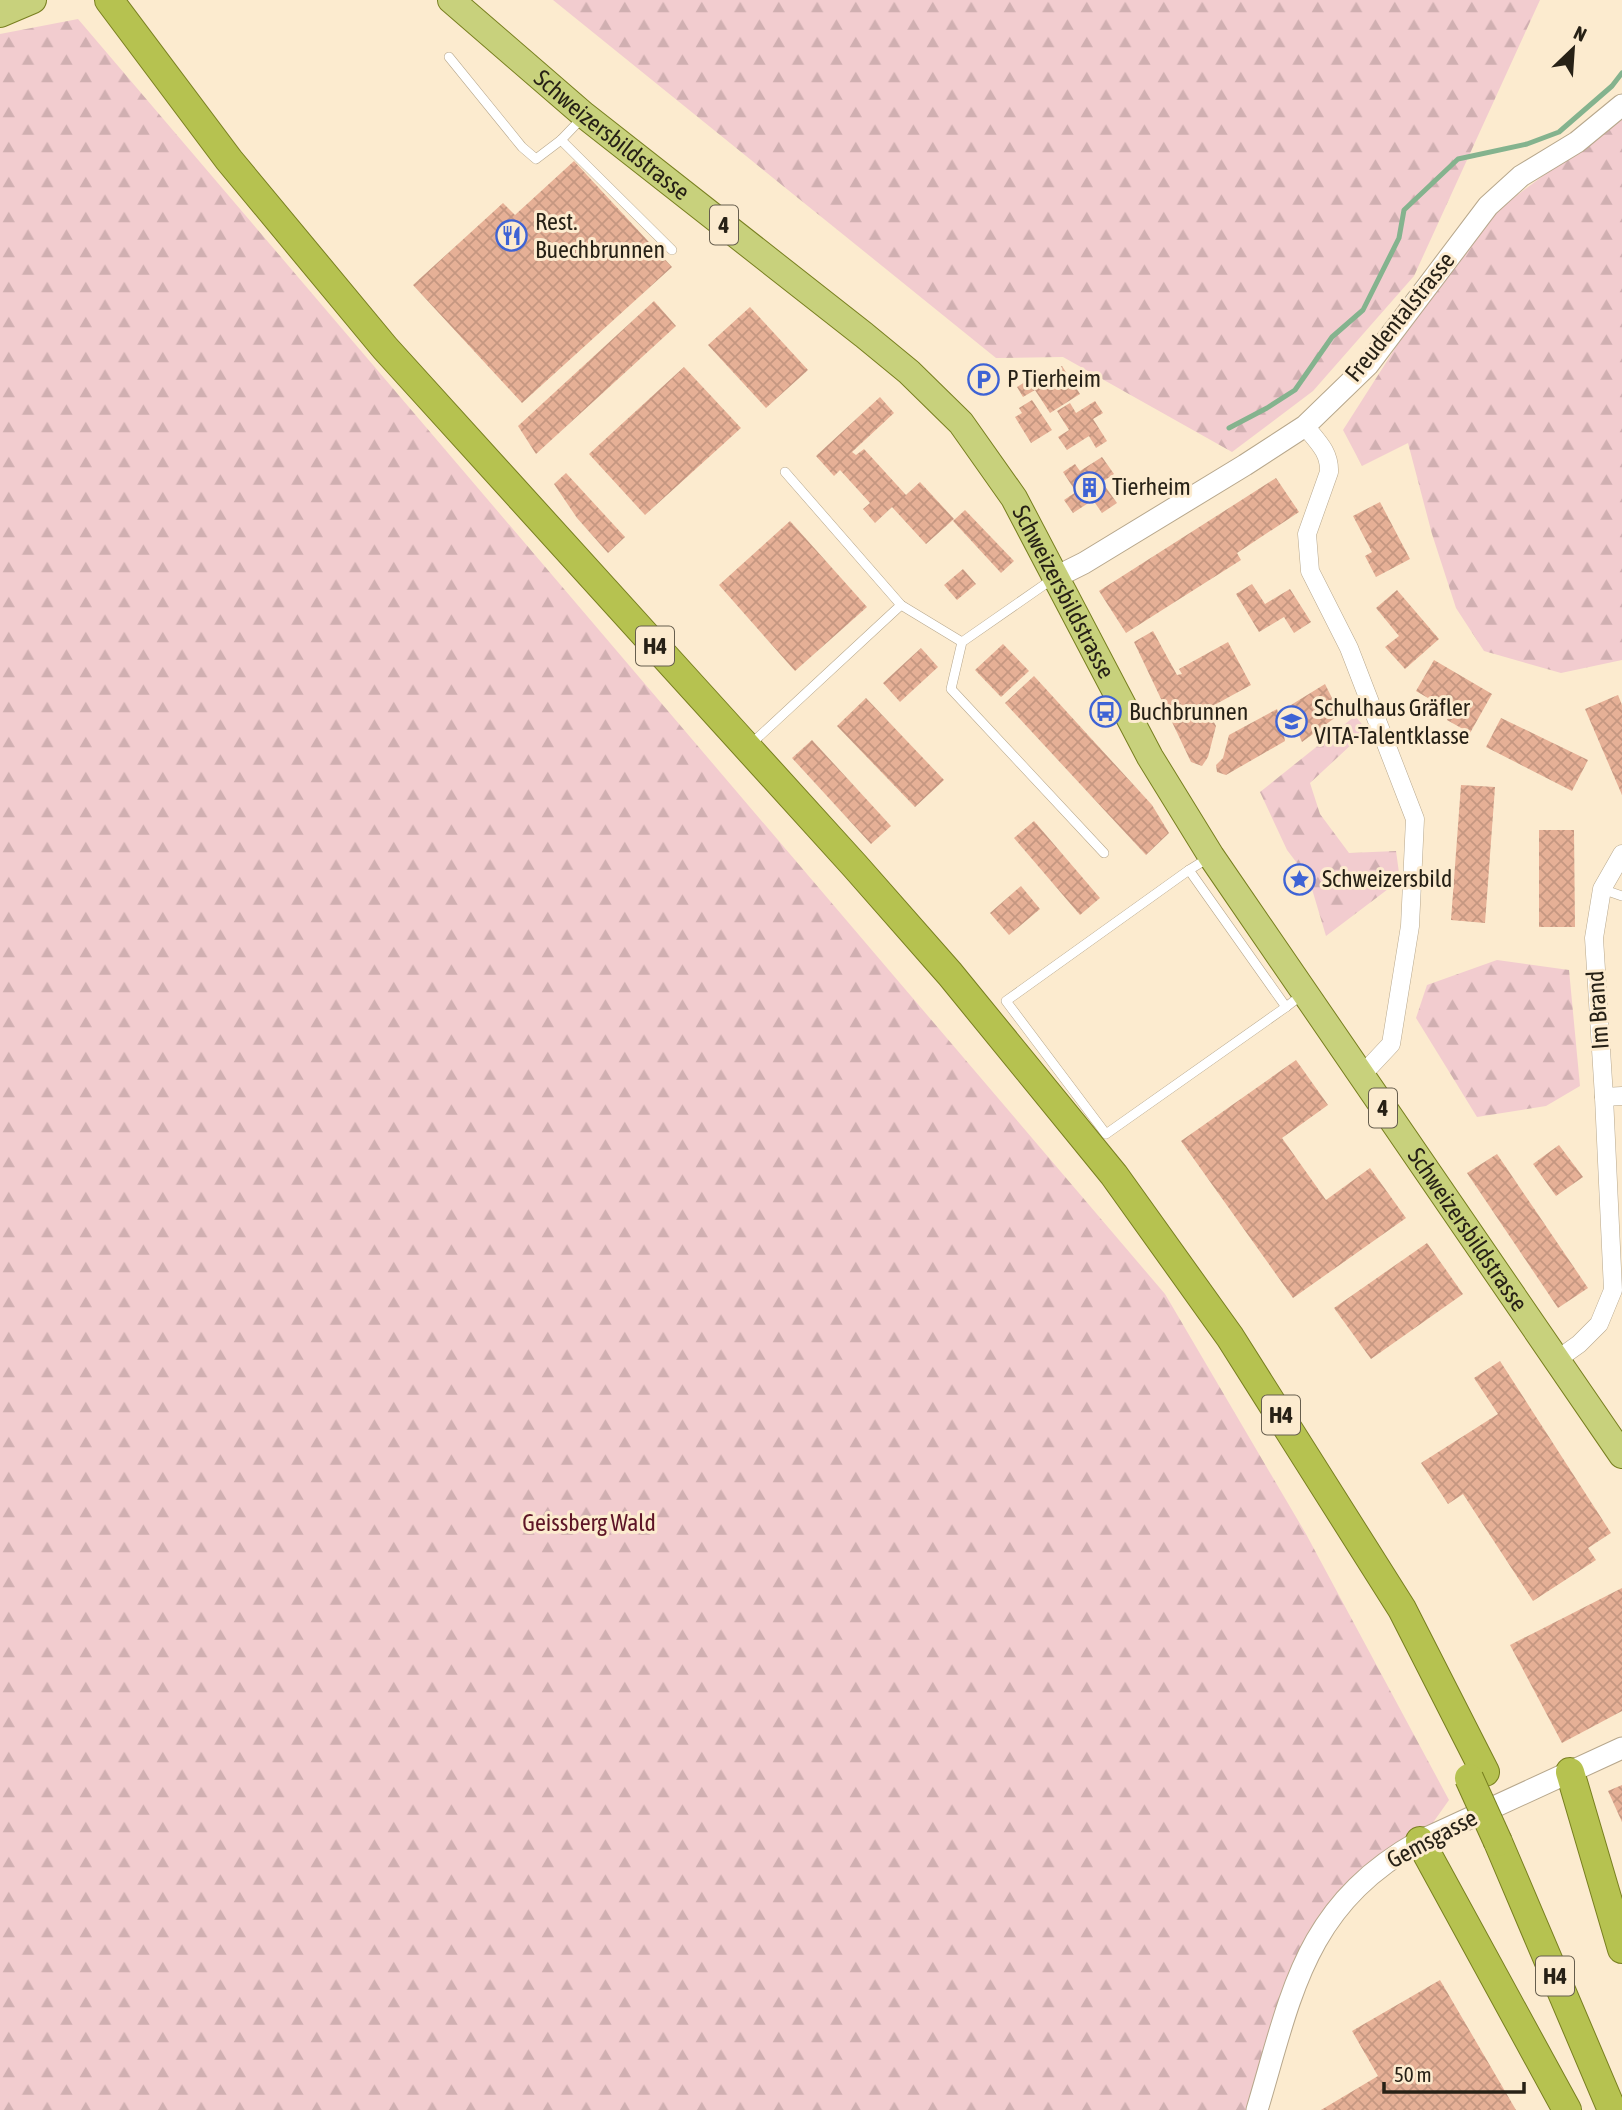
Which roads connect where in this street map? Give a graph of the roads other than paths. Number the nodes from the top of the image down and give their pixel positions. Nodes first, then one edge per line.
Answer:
1 (33, 0) edge
2 (452, 0) edge
3 (111, 2) edge
4 (0, 14) edge
5 (449, 57) dead end
6 (1622, 105) edge
7 (584, 115) junction
8 (561, 140) junction
9 (672, 250) dead end
10 (1305, 426) junction
11 (785, 472) dead end
12 (1056, 577) junction
13 (901, 605) junction
14 (962, 642) junction
15 (747, 748) junction
16 (1104, 853) dead end
17 (1622, 854) edge
18 (1211, 856) junction
19 (1189, 870) junction
20 (1602, 889) junction
21 (1622, 896) edge
22 (1295, 1000) junction
23 (1361, 1076) junction
24 (1613, 1096) edge
25 (1617, 1289) edge
26 (1558, 1359) junction
27 (1622, 1455) edge
28 (1622, 1748) edge
29 (1570, 1772) junction
30 (1506, 1838) junction
31 (1420, 1841) junction
32 (1622, 1949) edge
33 (1622, 2091) edge
34 (1257, 2110) edge
35 (1567, 2110) edge
36 (1612, 2110) edge

1 - 4 main road
2 - 7 main road, Schweizersbildstrasse / 4
3 - 15 highway, H4
5 - 8 lane
6 - 10 street, Freudentalstrasse
7 - 8 lane
7 - 12 main road, Schweizersbildstrasse / 4
8 - 9 lane
10 - 12 street, Freudentalstrasse
10 - 23 street
11 - 13 lane
12 - 14 lane
12 - 18 main road, Schweizersbildstrasse / 4
13 - 14 lane
13 - 15 lane
14 - 16 lane
15 - 30 highway, H4
17 - 20 street, Im Brand
18 - 19 lane
18 - 22 main road, Schweizersbildstrasse / 4
19 - 22 lane
19 - 22 lane
20 - 21 lane
20 - 24 street, Im Brand
22 - 23 main road, Schweizersbildstrasse / 4
23 - 26 main road, Schweizersbildstrasse / 4
24 - 25 street, Im Brand
25 - 26 street, Im Brand
26 - 27 main road, Schweizersbildstrasse / 4
28 - 29 street, Gemsgasse
29 - 31 street, Gemsgasse
29 - 32 highway
30 - 33 highway, H4
30 - 36 highway, H4
31 - 34 street, Gemsgasse
31 - 35 highway

